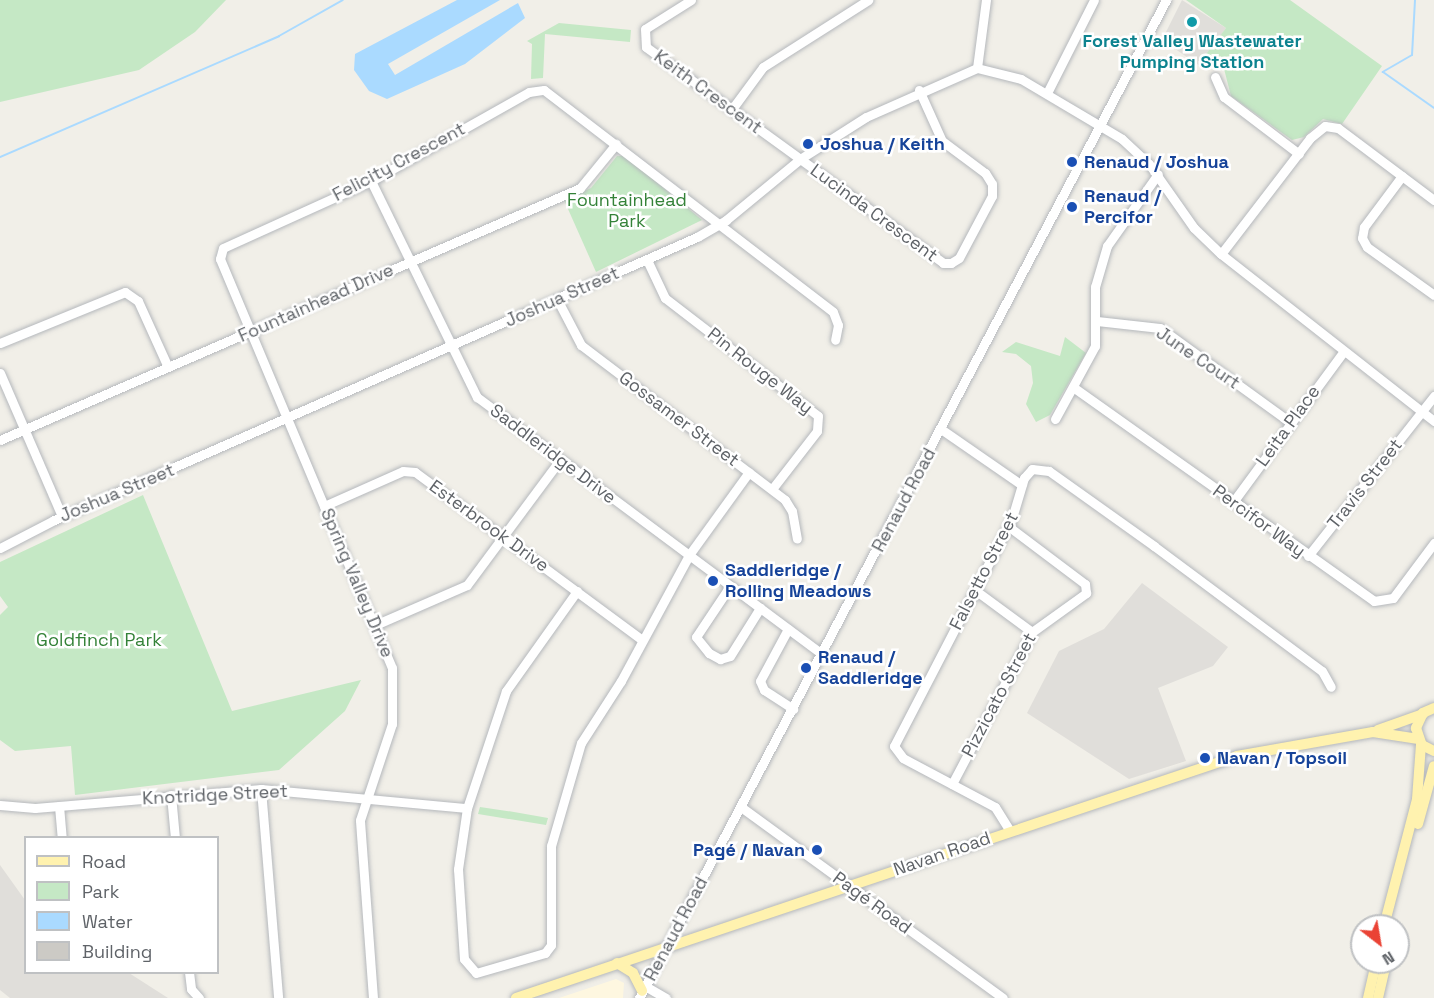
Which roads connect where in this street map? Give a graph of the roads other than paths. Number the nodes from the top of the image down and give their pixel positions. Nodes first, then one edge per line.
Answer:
1 (691, 0) edge
2 (868, 0) edge
3 (986, 0) edge
4 (1094, 0) edge
5 (1166, 0) edge
6 (977, 68) junction
7 (1215, 77) dead end
8 (919, 90) junction
9 (1047, 93) junction
10 (732, 109) junction
11 (1101, 124) junction
12 (616, 144) junction
13 (1299, 154) junction
14 (800, 159) junction
15 (1158, 174) junction
16 (1401, 176) junction
17 (370, 181) junction
18 (1434, 200) edge
19 (716, 226) junction
20 (1221, 254) junction
21 (647, 260) junction
22 (410, 261) junction
23 (1434, 294) edge
24 (556, 299) junction
25 (1097, 321) junction
26 (250, 332) junction
27 (835, 340) dead end
28 (0, 342) edge
29 (452, 346) junction
30 (1344, 352) junction
31 (168, 367) junction
32 (0, 373) edge
33 (1073, 387) junction
34 (1434, 396) edge
35 (1422, 411) junction
36 (1055, 419) dead end
37 (287, 420) junction
38 (1434, 421) edge
39 (1290, 422) junction
40 (24, 429) junction
41 (941, 429) junction
42 (0, 440) edge
43 (560, 460) junction
44 (749, 472) junction
45 (1022, 485) junction
46 (772, 489) junction
47 (1233, 502) junction
48 (324, 506) junction
49 (62, 516) junction
50 (1008, 526) junction
51 (504, 536) junction
52 (797, 539) dead end
53 (1434, 543) edge
54 (0, 548) edge
55 (689, 555) junction
56 (1308, 556) junction
57 (730, 586) junction
58 (975, 590) junction
59 (577, 591) junction
60 (760, 608) junction
61 (375, 625) junction
62 (789, 629) junction
63 (1032, 632) junction
64 (642, 640) junction
65 (822, 654) junction
66 (1331, 687) dead end
67 (1434, 708) edge
68 (793, 709) junction
69 (1423, 713) junction
70 (1373, 732) junction
71 (1419, 741) junction
72 (1434, 751) edge
73 (1434, 766) edge
74 (952, 784) junction
75 (261, 789) junction
76 (171, 795) junction
77 (364, 798) junction
78 (0, 805) edge
79 (59, 806) junction
80 (741, 807) junction
81 (467, 808) junction
82 (1010, 831) junction
83 (62, 836) edge
84 (175, 836) edge
85 (1406, 846) junction
86 (1398, 877) junction
87 (850, 885) junction
88 (1387, 914) edge
89 (1393, 914) edge
90 (666, 946) junction
91 (617, 963) junction
92 (189, 974) edge
93 (1373, 974) edge
94 (1383, 974) edge
95 (642, 992) edge
96 (199, 998) edge
97 (278, 998) edge
98 (373, 998) edge
99 (516, 998) edge
100 (666, 998) edge
101 (1003, 998) edge
102 (1368, 998) edge
103 (1378, 998) edge

1 - 10 street, Keith Crescent
2 - 10 street
3 - 6 street
4 - 9 street
5 - 11 street, Renaud Road
6 - 8 street, Joshua Street
6 - 9 street
7 - 13 street
8 - 14 street, Joshua Street
8 - 14 street, Lucinda Crescent
9 - 11 street
10 - 14 street, Keith Crescent
11 - 15 street
11 - 41 street, Renaud Road
12 - 17 street, Felicity Crescent
12 - 19 street, Felicity Crescent
12 - 22 street, Fountainhead Drive
13 - 16 street
13 - 20 street
14 - 19 street, Joshua Street
15 - 20 street
15 - 25 street
16 - 18 street
16 - 23 street
17 - 22 street, Saddleridge Drive
17 - 26 street, Felicity Crescent
19 - 21 street, Joshua Street
19 - 27 street, Felicity Crescent
20 - 30 street
21 - 24 street, Joshua Street
21 - 46 street, Pin Rouge Way
22 - 26 street, Fountainhead Drive
22 - 29 street, Saddleridge Drive
24 - 29 street, Joshua Street
24 - 44 street, Gossamer Street
25 - 33 street
25 - 39 street, June Court
26 - 31 street, Fountainhead Drive
26 - 37 street, Felicity Crescent
28 - 31 street
29 - 37 street, Joshua Street
29 - 43 street, Saddleridge Drive
30 - 35 street
30 - 39 street, Leita Place
31 - 40 street, Fountainhead Drive
32 - 40 street
33 - 36 street
33 - 47 street, Percifor Way
34 - 35 street, Travis Street
35 - 38 street
35 - 56 street, Travis Street
37 - 48 street, Spring Valley Drive
37 - 49 street, Joshua Street
39 - 47 street, Leita Place
40 - 42 street, Fountainhead Drive
40 - 49 street
41 - 45 street
41 - 65 street, Renaud Road
43 - 51 street
43 - 55 street, Saddleridge Drive
44 - 46 street, Gossamer Street
44 - 55 street
45 - 50 street, Falsetto Street
45 - 66 street
46 - 52 street, Gossamer Street
47 - 56 street, Percifor Way
48 - 51 street, Esterbrook Drive
48 - 61 street, Spring Valley Drive
49 - 54 street, Joshua Street
50 - 58 street, Falsetto Street
50 - 63 street, Pizzicato Street
51 - 59 street, Esterbrook Drive
51 - 61 street
53 - 56 street, Percifor Way
55 - 57 street, Saddleridge Drive
55 - 64 street
57 - 60 street, Saddleridge Drive
57 - 60 street
58 - 63 street
58 - 74 street, Falsetto Street
59 - 64 street, Esterbrook Drive
59 - 81 street
60 - 62 street, Saddleridge Drive
61 - 77 street, Spring Valley Drive
62 - 65 street, Saddleridge Drive
62 - 68 street
63 - 74 street, Pizzicato Street
64 - 81 street
65 - 68 street, Renaud Road
67 - 69 main road, Navan Road
68 - 80 street, Renaud Road
69 - 70 main road, Navan Road
69 - 71 main road
70 - 71 main road, Navan Road
70 - 82 main road, Navan Road
71 - 72 main road, Navan Road
71 - 85 main road
73 - 85 main road
74 - 82 street, Falsetto Street
75 - 76 street, Knotridge Street
75 - 77 street, Knotridge Street
75 - 97 street
76 - 79 street, Knotridge Street
76 - 84 street
77 - 81 street, Knotridge Street
77 - 98 street, Spring Valley Drive
78 - 79 street, Knotridge Street
79 - 83 street
80 - 87 street, Pagé Road
80 - 90 street, Renaud Road
82 - 87 main road, Navan Road
85 - 86 main road
86 - 88 main road
86 - 89 main road
87 - 90 main road, Navan Road
87 - 101 street, Pagé Road
90 - 91 main road, Navan Road
90 - 95 street, Renaud Road
91 - 95 main road
91 - 99 main road, Navan Road
92 - 96 street
93 - 102 main road
94 - 103 main road
95 - 100 street

